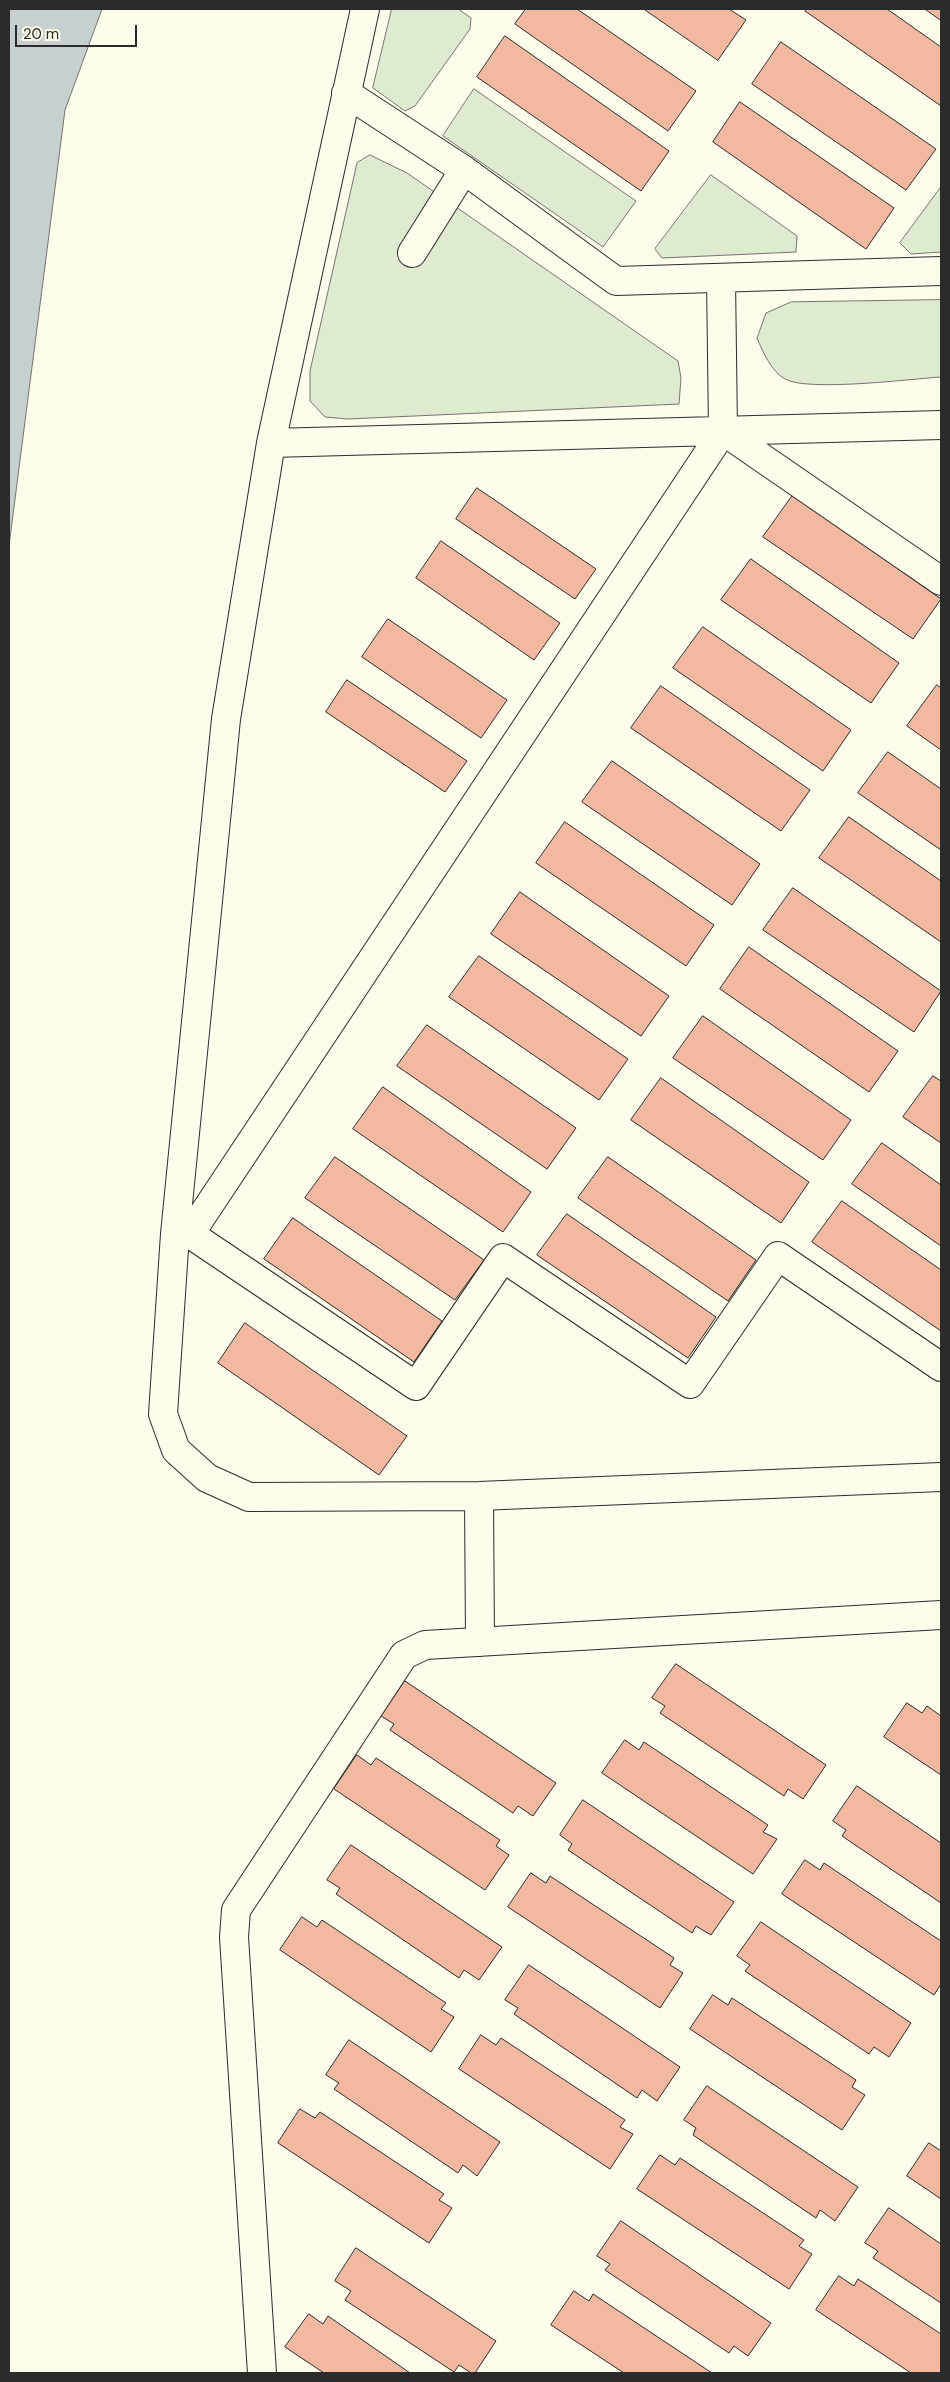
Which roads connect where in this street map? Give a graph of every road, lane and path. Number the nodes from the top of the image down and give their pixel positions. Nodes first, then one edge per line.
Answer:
1 (366, 9) edge
2 (346, 93) junction
3 (464, 170) junction
4 (412, 253) dead end
5 (941, 271) edge
6 (721, 278) junction
7 (941, 425) edge
8 (723, 431) junction
9 (271, 442) junction
10 (941, 581) edge
11 (183, 1234) junction
12 (941, 1367) edge
13 (941, 1477) edge
14 (479, 1496) junction
15 (941, 1615) edge
16 (480, 1642) junction
17 (262, 2373) edge

1 - 2 lane
2 - 3 lane
2 - 9 lane
3 - 4 lane
3 - 6 lane
5 - 6 lane
6 - 8 lane
7 - 8 lane
8 - 9 lane
8 - 10 lane
8 - 11 lane
9 - 11 lane
11 - 12 lane
11 - 14 lane
13 - 14 lane
14 - 16 lane
15 - 16 lane
16 - 17 lane

